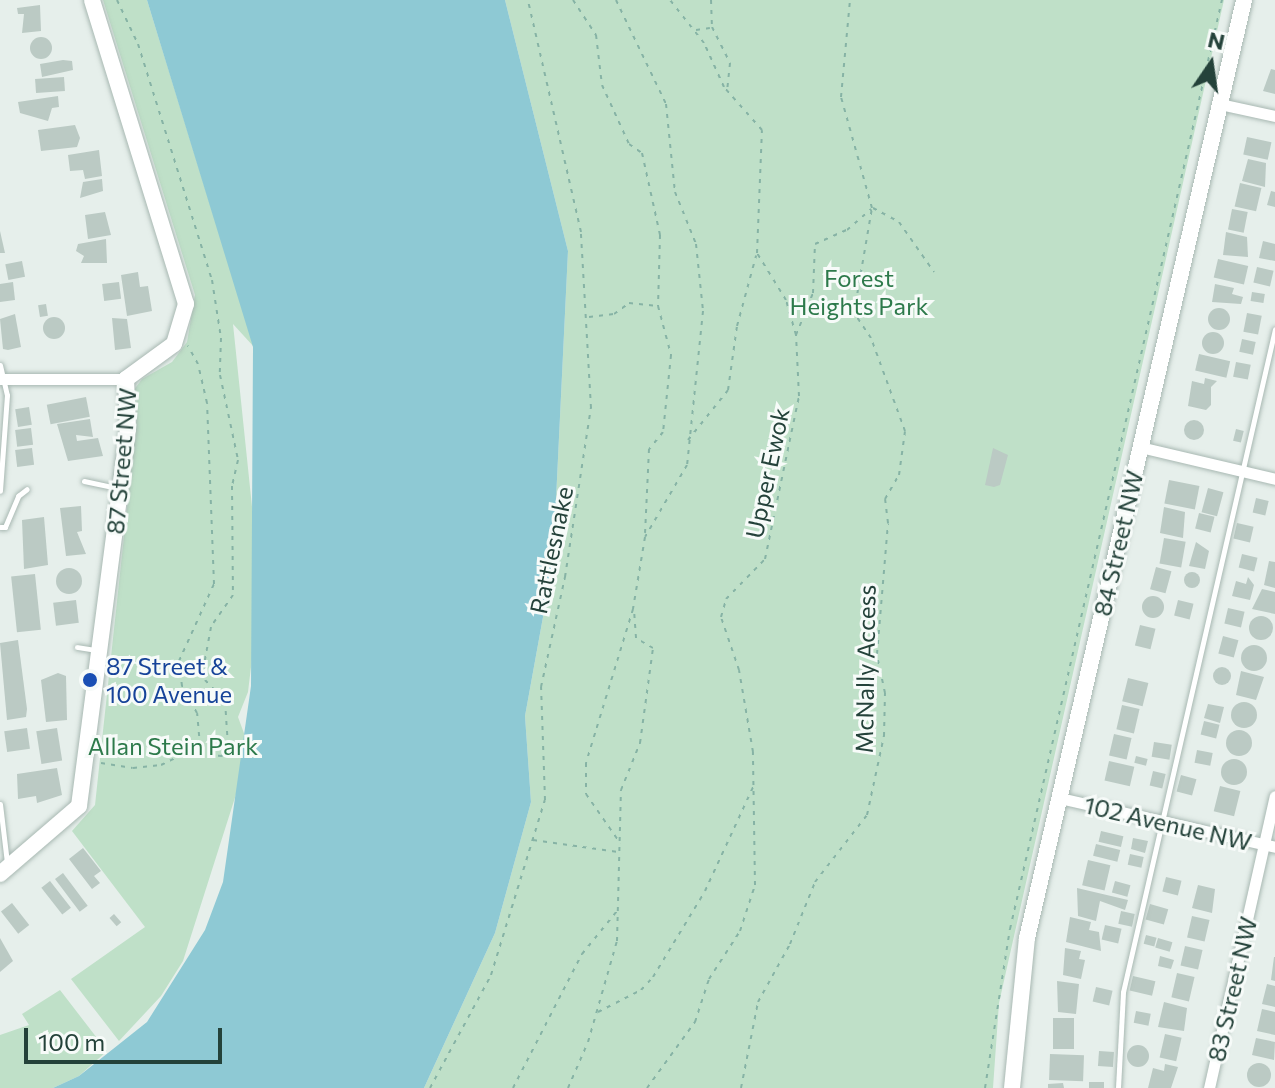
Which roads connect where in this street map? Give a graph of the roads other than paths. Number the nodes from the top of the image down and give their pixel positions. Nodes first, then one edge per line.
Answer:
1 (92, 0) edge
2 (1244, 0) edge
3 (1220, 104) junction
4 (1275, 116) edge
5 (1275, 329) edge
6 (0, 365) edge
7 (2, 379) edge
8 (126, 379) junction
9 (1140, 447) junction
10 (1242, 472) junction
11 (1275, 479) edge
12 (84, 481) dead end
13 (27, 489) dead end
14 (120, 489) junction
15 (0, 491) edge
16 (0, 527) edge
17 (77, 647) dead end
18 (101, 650) junction
19 (1275, 796) edge
20 (1060, 798) junction
21 (0, 804) edge
22 (1162, 821) junction
23 (1269, 846) edge
24 (4, 871) edge
25 (1012, 1088) edge
26 (1118, 1088) edge
27 (1209, 1088) edge

1 - 8 main road, 87 Street NW
2 - 3 main road, 84 Street NW
3 - 4 street
3 - 9 main road, 84 Street NW
5 - 10 lane
6 - 7 lane
7 - 8 street
7 - 15 lane
8 - 14 main road, 87 Street NW
9 - 10 street
9 - 20 main road, 84 Street NW
10 - 11 street
10 - 22 lane
12 - 14 lane
13 - 16 lane
14 - 18 main road, 87 Street NW
17 - 18 lane
18 - 24 main road, 87 Street NW
19 - 23 street, 83 Street NW
20 - 22 street, 102 Avenue NW
20 - 25 main road, 84 Street NW
21 - 24 lane
22 - 23 street, 102 Avenue NW
22 - 26 lane
23 - 27 street, 83 Street NW

